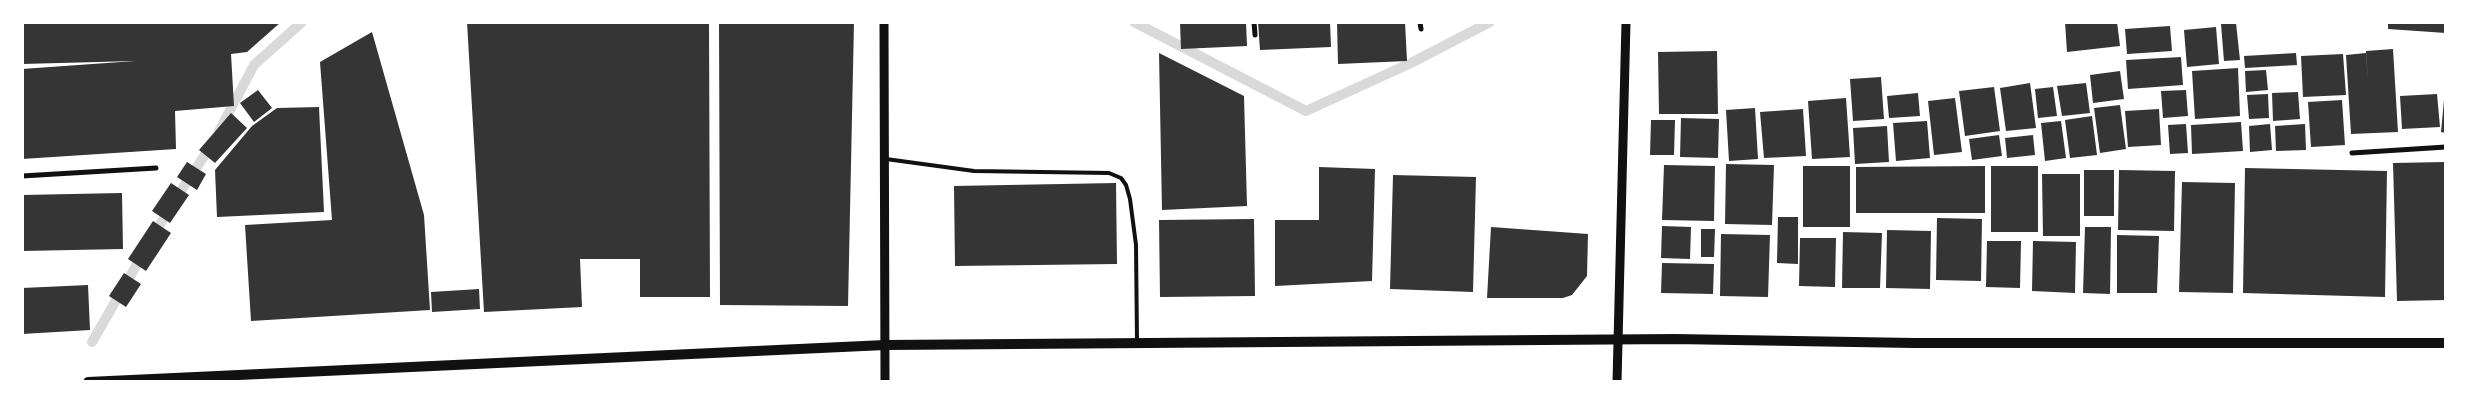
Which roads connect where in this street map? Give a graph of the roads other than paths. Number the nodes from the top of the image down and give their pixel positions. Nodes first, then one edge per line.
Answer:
1 (884, 22) edge
2 (1254, 22) edge
3 (1420, 22) edge
4 (1626, 22) edge
5 (1421, 30) dead end
6 (1255, 35) dead end
7 (2446, 147) edge
8 (2352, 153) dead end
9 (884, 159) junction
10 (156, 168) dead end
11 (22, 176) edge
12 (1618, 341) junction
13 (1137, 343) junction
14 (2446, 343) edge
15 (885, 345) junction
16 (88, 382) edge
17 (885, 382) edge
18 (1617, 382) edge

1 - 9 street
2 - 6 street
3 - 5 street
4 - 12 street
7 - 8 street
9 - 13 lane
9 - 15 street
10 - 11 street
12 - 13 main road
12 - 14 main road
12 - 18 street
13 - 15 main road
15 - 16 main road
15 - 17 street

